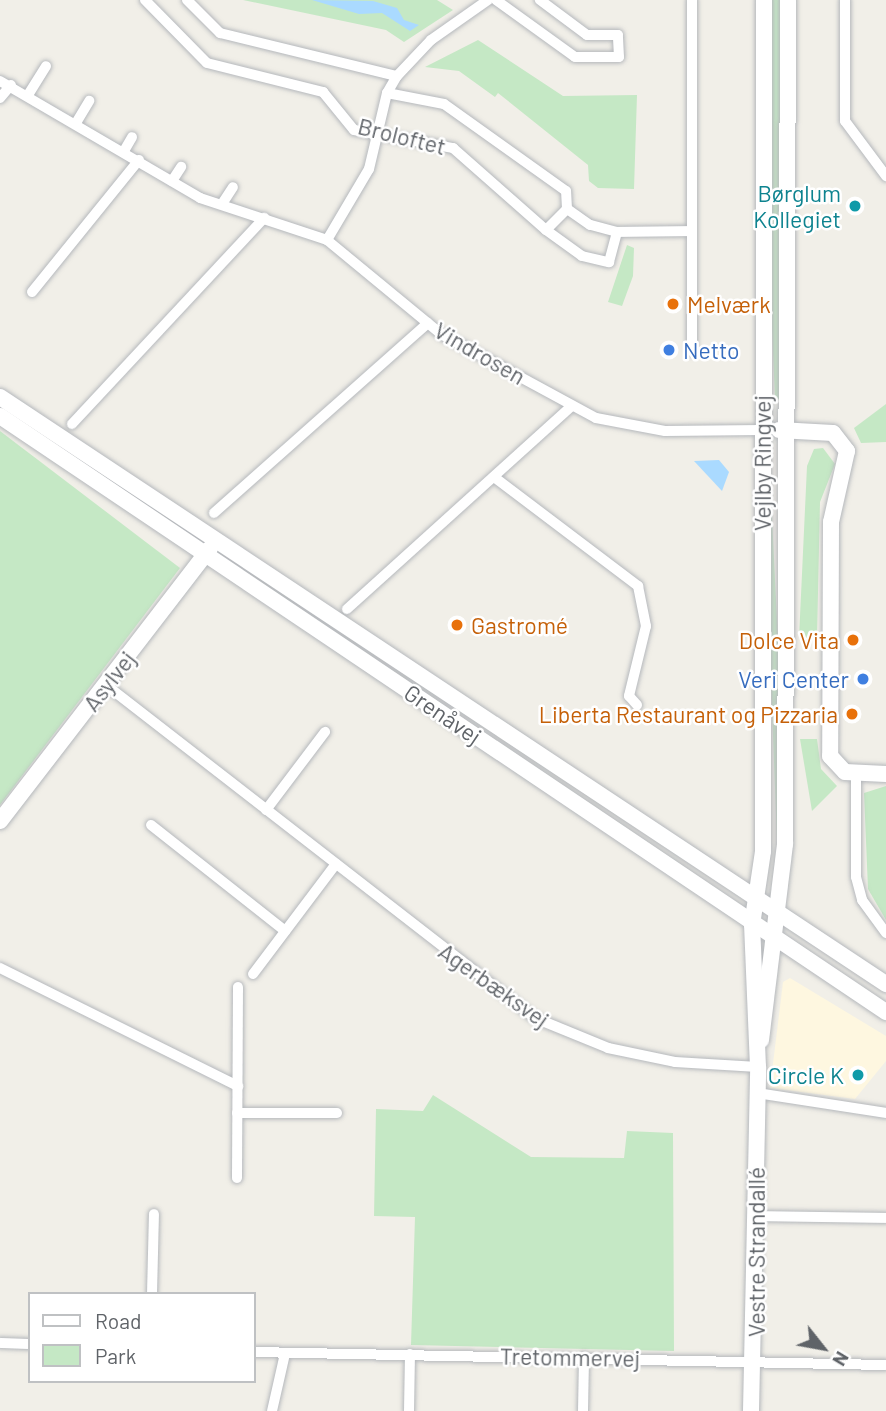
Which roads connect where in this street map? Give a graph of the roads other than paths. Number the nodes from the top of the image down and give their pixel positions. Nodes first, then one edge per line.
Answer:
1 (145, 0) edge
2 (187, 0) edge
3 (488, 0) edge
4 (496, 0) edge
5 (540, 0) edge
6 (692, 0) edge
7 (764, 0) edge
8 (788, 0) edge
9 (845, 0) edge
10 (46, 66) dead end
11 (397, 76) junction
12 (5, 83) edge
13 (387, 93) junction
14 (28, 95) junction
15 (0, 98) edge
16 (89, 101) dead end
17 (76, 123) junction
18 (379, 135) junction
19 (132, 137) dead end
20 (124, 151) junction
21 (139, 160) junction
22 (181, 167) dead end
23 (886, 176) edge
24 (172, 181) junction
25 (233, 187) dead end
26 (222, 204) junction
27 (567, 209) junction
28 (264, 218) junction
29 (546, 230) junction
30 (691, 231) junction
31 (617, 232) junction
32 (327, 240) junction
33 (32, 292) dead end
34 (428, 323) junction
35 (692, 351) dead end
36 (0, 397) edge
37 (572, 406) junction
38 (0, 416) edge
39 (72, 424) dead end
40 (762, 430) junction
41 (786, 430) junction
42 (494, 477) junction
43 (214, 513) dead end
44 (216, 541) junction
45 (205, 555) junction
46 (347, 609) dead end
47 (106, 685) junction
48 (637, 705) dead end
49 (325, 732) dead end
50 (856, 774) junction
51 (886, 774) edge
52 (266, 810) junction
53 (0, 821) edge
54 (151, 825) dead end
55 (336, 864) junction
56 (756, 898) junction
57 (779, 913) junction
58 (752, 925) junction
59 (285, 931) junction
60 (886, 933) edge
61 (775, 940) junction
62 (0, 969) edge
63 (253, 974) dead end
64 (886, 984) edge
65 (238, 987) dead end
66 (886, 1012) edge
67 (758, 1067) junction
68 (237, 1086) junction
69 (757, 1093) junction
70 (237, 1112) junction
71 (337, 1113) dead end
72 (886, 1114) edge
73 (237, 1178) dead end
74 (154, 1214) dead end
75 (756, 1216) junction
76 (886, 1218) edge
77 (152, 1292) edge
78 (0, 1343) edge
79 (28, 1344) edge
80 (256, 1352) edge
81 (285, 1354) junction
82 (410, 1354) junction
83 (584, 1357) junction
84 (756, 1362) junction
85 (886, 1366) edge
86 (272, 1411) edge
87 (409, 1411) edge
88 (583, 1411) edge
89 (751, 1411) edge

1 - 18 street, Broloftet
2 - 11 street
3 - 11 street
4 - 5 street
6 - 30 street
7 - 40 street, Vejlby Ringvej
8 - 41 street, Vejlby Ringvej
9 - 23 street
10 - 14 street
11 - 13 street
12 - 14 street, Vindrosen
12 - 15 street
13 - 18 street
13 - 27 street, Broloftet
14 - 17 street, Vindrosen
16 - 17 street
17 - 20 street, Vindrosen
18 - 29 street, Broloftet
18 - 32 street
19 - 20 street
20 - 21 street, Vindrosen
21 - 24 street, Vindrosen
21 - 33 street
22 - 24 street
24 - 26 street, Vindrosen
25 - 26 street
26 - 28 street, Vindrosen
27 - 29 street
27 - 31 street
28 - 32 street, Vindrosen
28 - 39 street
29 - 31 street, Broloftet
30 - 31 street
30 - 35 street
32 - 34 street, Vindrosen
34 - 37 street, Vindrosen
34 - 43 street
36 - 44 street, Grenåvej
37 - 40 street, Vindrosen
37 - 42 street
38 - 45 street, Grenåvej
40 - 41 street
40 - 56 street, Vejlby Ringvej
41 - 50 street
41 - 57 street, Vejlby Ringvej
42 - 46 street
42 - 48 street
44 - 45 street, Asylvej
44 - 56 street, Grenåvej
45 - 47 street, Asylvej
45 - 58 street, Grenåvej
47 - 52 street, Agerbæksvej
47 - 53 street, Asylvej
49 - 52 street
50 - 51 street
50 - 60 street
52 - 55 street, Agerbæksvej
54 - 59 street
55 - 59 street
55 - 67 street, Agerbæksvej
56 - 57 street, Grenåvej
56 - 58 street, Vejlby Ringvej
57 - 61 street, Vestre Strandallé
57 - 64 street, Grenåvej
58 - 61 street, Grenåvej
58 - 67 street, Vestre Strandallé
59 - 63 street
61 - 66 street, Grenåvej
61 - 67 street, Vestre Strandallé
62 - 68 street
65 - 68 street
67 - 69 street, Vestre Strandallé
68 - 70 street
69 - 72 street
69 - 75 street, Vestre Strandallé
70 - 71 street
70 - 73 street
74 - 77 street
75 - 76 street
75 - 84 street, Vestre Strandallé
78 - 79 street
80 - 81 street, Tretommervej
81 - 82 street, Tretommervej
81 - 86 street
82 - 83 street, Tretommervej
82 - 87 street
83 - 84 street, Tretommervej
83 - 88 street
84 - 85 street, Tretommervej
84 - 89 street, Vestre Strandallé

